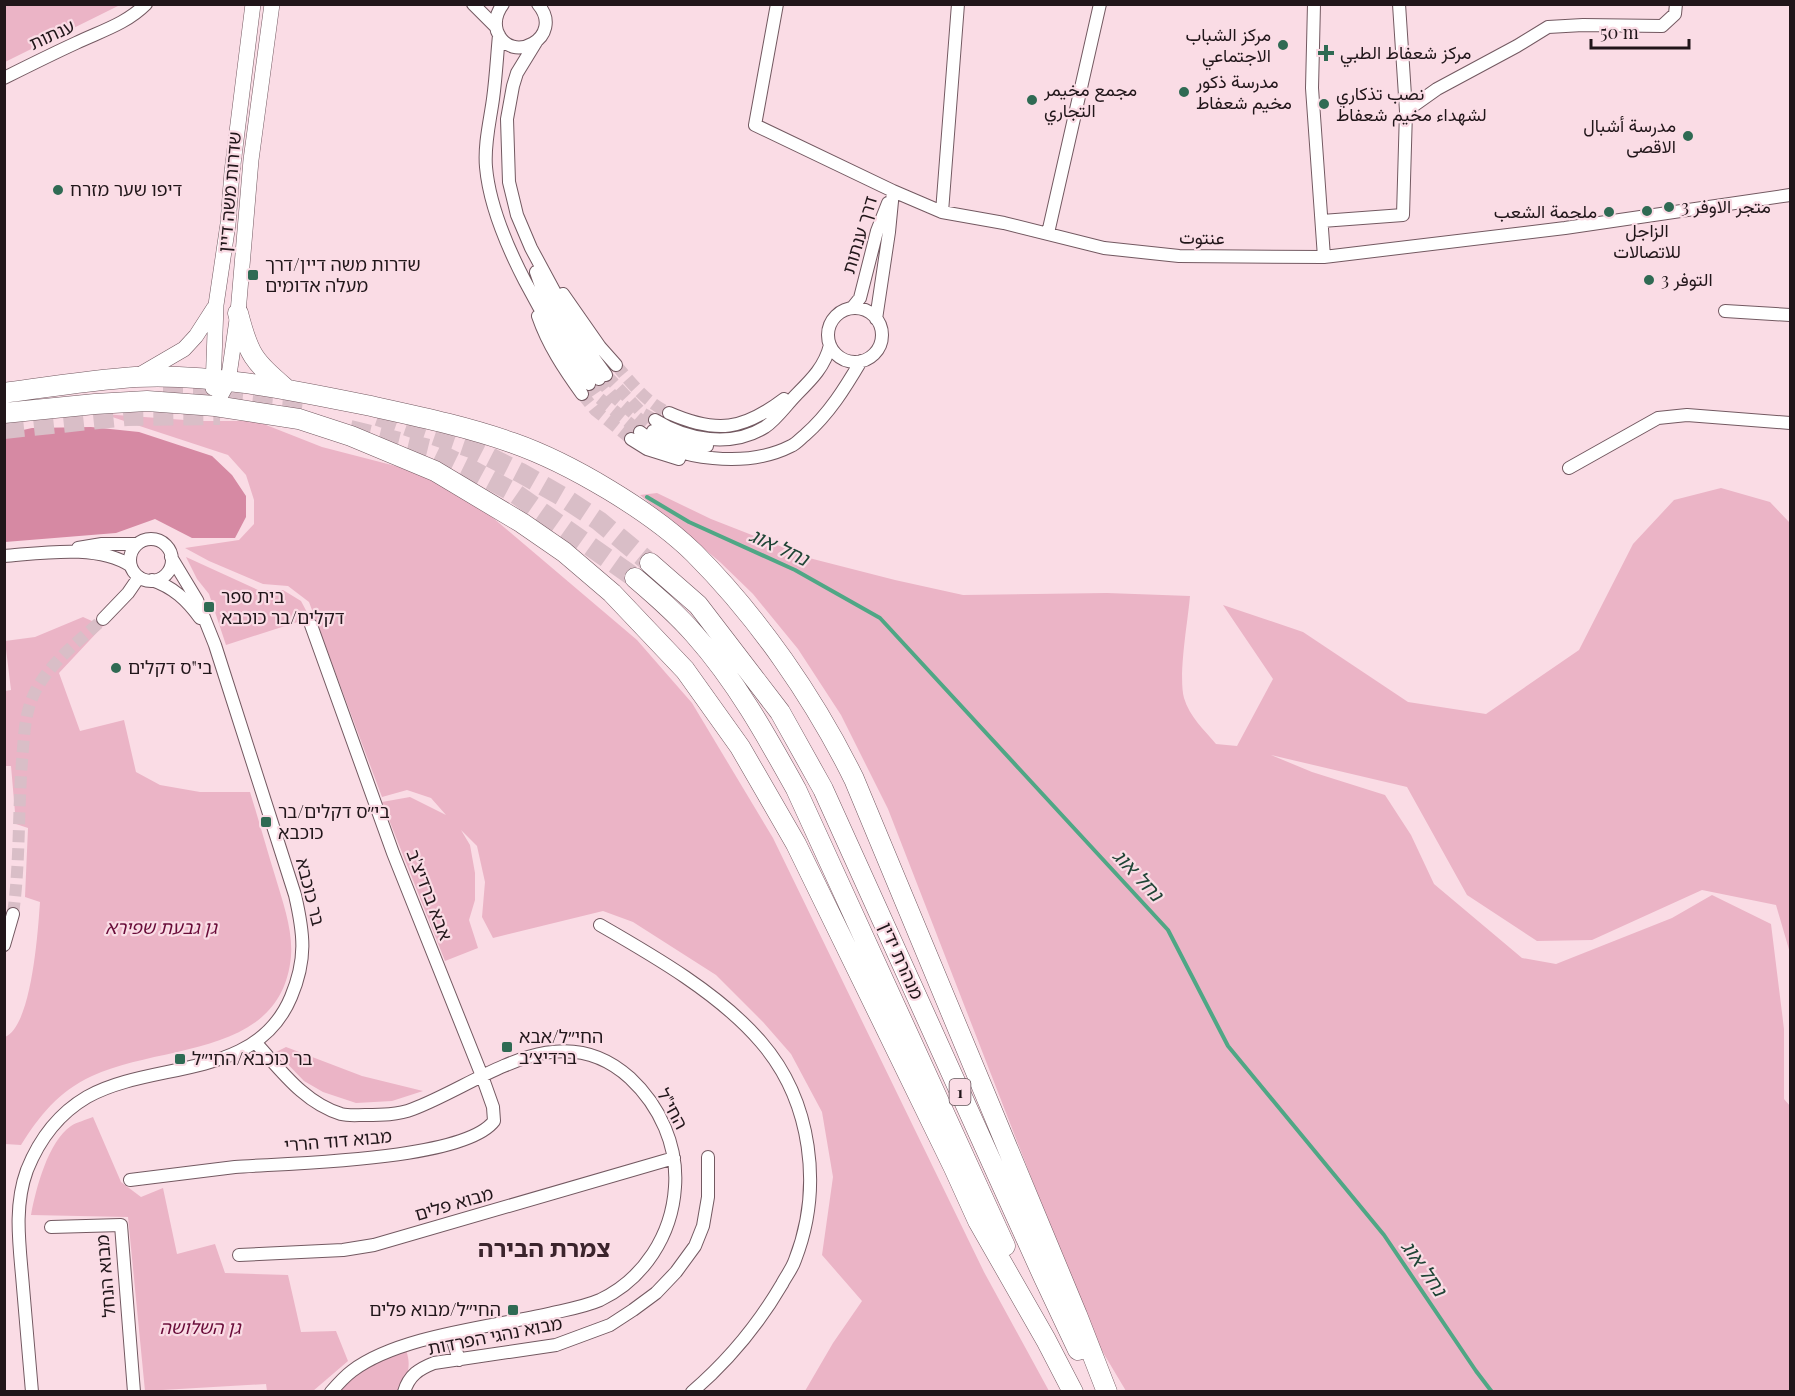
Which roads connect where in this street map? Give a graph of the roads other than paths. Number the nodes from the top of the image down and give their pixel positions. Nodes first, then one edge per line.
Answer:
1 (146, 4) edge
2 (253, 4) edge
3 (272, 4) edge
4 (473, 4) edge
5 (503, 4) edge
6 (538, 4) edge
7 (777, 4) edge
8 (958, 4) edge
9 (1100, 4) edge
10 (1314, 4) edge
11 (1399, 4) edge
12 (1676, 4) edge
13 (497, 31) junction
14 (536, 42) junction
15 (4, 78) edge
16 (1406, 111) junction
17 (893, 191) junction
18 (1791, 195) edge
19 (942, 212) junction
20 (517, 215) junction
21 (1322, 221) junction
22 (1048, 233) junction
23 (531, 248) junction
24 (1324, 257) junction
25 (216, 305) junction
26 (852, 308) junction
27 (1725, 311) dead end
28 (238, 313) junction
29 (1791, 315) edge
30 (876, 319) junction
31 (830, 345) junction
32 (861, 361) junction
33 (616, 365) tunnel mouth
34 (136, 377) junction
35 (814, 377) junction
36 (220, 381) junction
37 (594, 383) junction
38 (286, 389) junction
39 (4, 393) edge
40 (215, 406) junction
41 (4, 413) edge
42 (669, 413) tunnel mouth
43 (1791, 423) edge
44 (1569, 468) dead end
45 (137, 544) junction
46 (54, 553) junction
47 (4, 556) edge
48 (171, 557) junction
49 (650, 563) tunnel mouth
50 (131, 566) junction
51 (139, 577) junction
52 (635, 578) tunnel mouth
53 (152, 580) junction
54 (103, 619) tunnel mouth
55 (311, 625) dead end
56 (215, 645) junction
57 (13, 914) tunnel mouth
58 (600, 926) dead end
59 (4, 945) edge
60 (255, 1042) junction
61 (482, 1076) junction
62 (708, 1157) dead end
63 (674, 1158) junction
64 (130, 1180) dead end
65 (51, 1227) dead end
66 (239, 1255) dead end
67 (451, 1334) junction
68 (1046, 1340) junction
69 (459, 1359) junction
70 (32, 1392) edge
71 (134, 1392) edge
72 (331, 1392) edge
73 (404, 1392) edge
74 (692, 1392) edge
75 (1073, 1392) edge
76 (1102, 1392) edge
77 (1107, 1392) edge

1 - 15 street, ענתות
2 - 25 street, שדרות משה דיין
3 - 28 street, שדרות משה דיין
4 - 13 street
5 - 13 street
6 - 14 street
7 - 17 street, عنتوت
8 - 19 street
9 - 22 street
10 - 21 street
11 - 16 street
12 - 16 street
13 - 14 street
13 - 37 street
14 - 20 street
16 - 21 street
17 - 19 street, عنتوت
17 - 26 street, דרך ענתות
17 - 30 street, דרך ענתות
18 - 24 street, عنتوت
19 - 22 street, عنتوت
20 - 23 street
20 - 37 street
21 - 24 street
22 - 24 street, عنتوت
23 - 33 street
23 - 37 street
25 - 34 street
25 - 36 street, שדרות משה דיין
26 - 30 street
26 - 31 street
27 - 29 street
28 - 36 street, שדרות משה דיין
28 - 38 highway
30 - 32 street
31 - 32 street
31 - 35 street
32 - 35 street
34 - 36 highway
34 - 39 highway
35 - 42 street
36 - 38 highway
36 - 40 street
38 - 77 highway
40 - 41 highway
40 - 68 highway
43 - 44 street
45 - 46 street
45 - 48 street
45 - 50 street
46 - 47 street
46 - 50 street
48 - 53 street
48 - 56 street, בר כוכבא
49 - 76 highway, מנהרת ידין / 1
50 - 51 street
51 - 53 street
51 - 54 street
52 - 68 highway, מנהרת ידין / 1
53 - 56 street, בר כוכבא
55 - 61 street, אבא ברדיצ'ב
56 - 60 street, בר כוכבא
57 - 59 street
58 - 74 street
60 - 61 street, החי"ל
60 - 70 street, בר כוכבא
61 - 63 street, החי"ל
61 - 64 street, מבוא דוד הררי
62 - 69 street, מבוא נהגי הפרדות
63 - 66 street, מבוא פלים
63 - 67 street, החי"ל
65 - 71 street, מבוא הנחל
67 - 69 street
67 - 72 street, החי"ל
68 - 75 highway, 1
69 - 73 street, מבוא נהגי הפרדות

